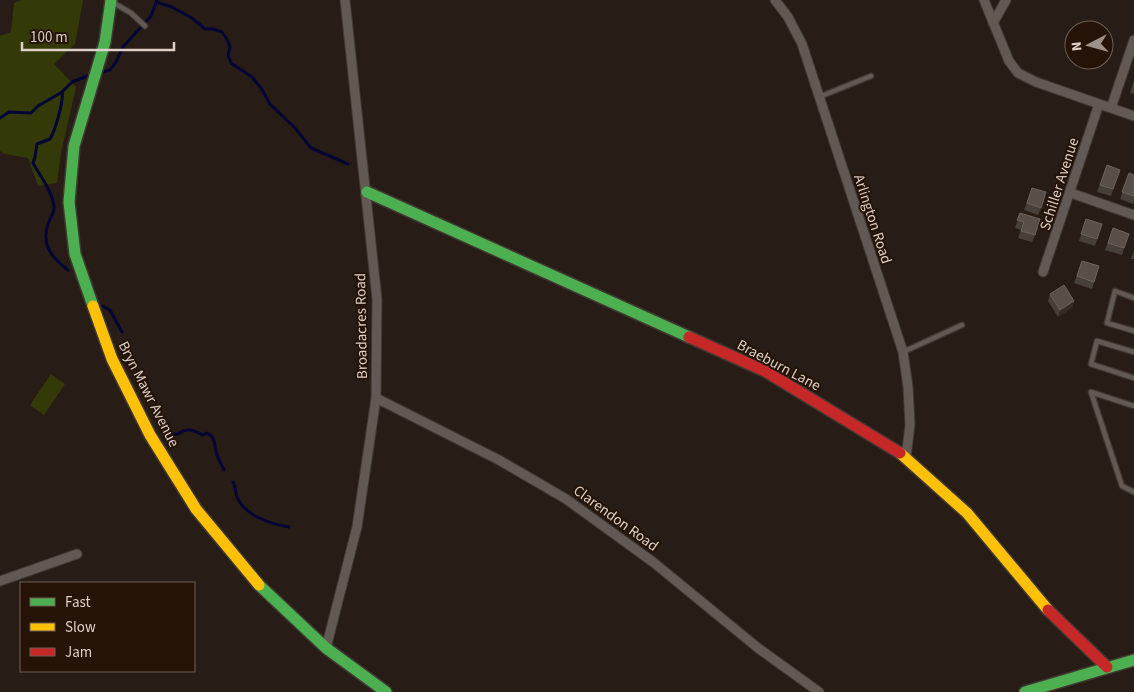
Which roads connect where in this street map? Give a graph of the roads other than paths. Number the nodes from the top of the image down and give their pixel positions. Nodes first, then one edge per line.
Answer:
1 (111, 0) edge
2 (345, 0) edge
3 (775, 0) edge
4 (984, 0) edge
5 (1006, 0) edge
6 (993, 22) junction
7 (143, 24) dead end
8 (1134, 40) edge
9 (871, 76) dead end
10 (819, 97) junction
11 (1099, 104) junction
12 (1111, 108) junction
13 (1134, 116) edge
14 (367, 192) junction
15 (1071, 193) junction
16 (1134, 215) edge
17 (1044, 272) dead end
18 (1134, 298) edge
19 (962, 325) dead end
20 (1134, 331) edge
21 (902, 352) junction
22 (1134, 352) edge
23 (1134, 378) edge
24 (376, 398) junction
25 (1134, 406) edge
26 (906, 457) junction
27 (1134, 492) edge
28 (77, 554) dead end
29 (0, 581) edge
30 (326, 648) junction
31 (1134, 660) edge
32 (1107, 667) junction
33 (386, 692) edge
34 (819, 692) edge
35 (1024, 692) edge

1 - 7 lane
1 - 30 street, Bryn Mawr Avenue
2 - 14 street, Broadacres Road
3 - 10 street, Arlington Road
4 - 6 street
5 - 6 street
6 - 11 street
8 - 12 street
9 - 10 lane
10 - 21 street, Arlington Road
11 - 12 street
11 - 15 street, Schiller Avenue
12 - 13 street
14 - 24 street, Broadacres Road
14 - 26 street, Braeburn Lane
15 - 16 street
15 - 17 street, Schiller Avenue
18 - 20 lane
19 - 21 lane
21 - 26 street, Arlington Road
22 - 23 lane
24 - 30 street, Broadacres Road
24 - 34 street, Clarendon Road
25 - 27 lane
26 - 32 street, Braeburn Lane
28 - 29 street
30 - 33 street, Bryn Mawr Avenue
31 - 32 street
32 - 35 street

